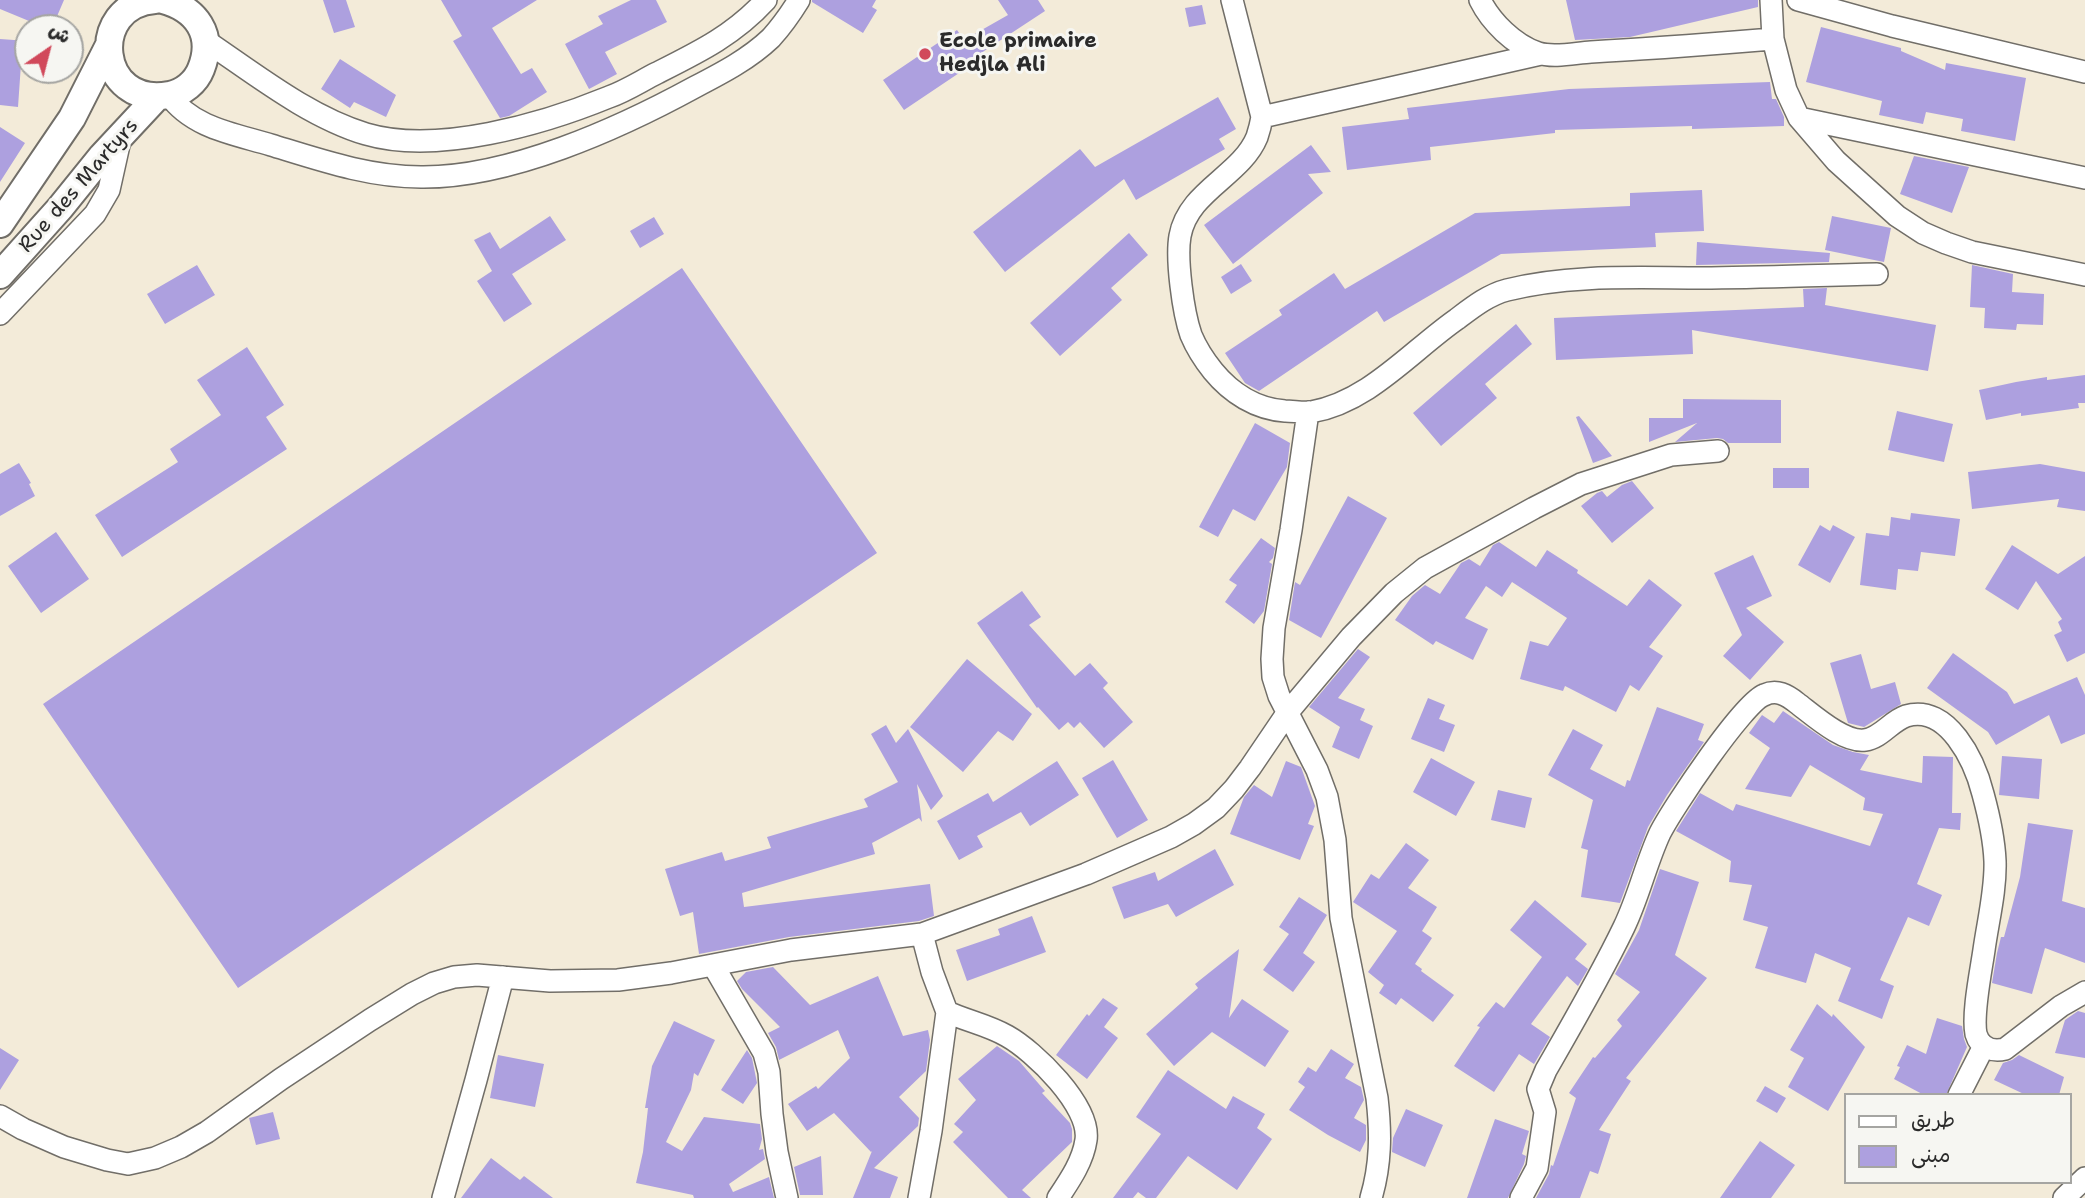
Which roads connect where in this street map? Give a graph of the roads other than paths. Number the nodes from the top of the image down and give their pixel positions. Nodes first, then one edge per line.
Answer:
1 (155, 0) edge
2 (163, 0) edge
3 (766, 0) edge
4 (799, 0) edge
5 (1231, 0) edge
6 (1480, 0) edge
7 (1771, 0) edge
8 (1798, 0) edge
9 (122, 9) edge
10 (200, 21) edge
11 (1773, 39) junction
12 (108, 47) junction
13 (1541, 54) junction
14 (2085, 72) edge
15 (163, 96) junction
16 (1262, 117) junction
17 (1799, 118) junction
18 (121, 136) junction
19 (2085, 178) edge
20 (0, 224) edge
21 (1877, 274) dead end
22 (0, 275) edge
23 (2085, 275) edge
24 (0, 314) edge
25 (1308, 412) junction
26 (1718, 451) dead end
27 (1289, 712) junction
28 (922, 934) junction
29 (713, 965) junction
30 (503, 977) junction
31 (2085, 992) edge
32 (947, 1012) junction
33 (1984, 1046) junction
34 (1960, 1093) edge
35 (0, 1116) edge
36 (2085, 1178) edge
37 (443, 1198) edge
38 (787, 1198) edge
39 (919, 1198) edge
40 (1058, 1198) edge
41 (1371, 1198) edge
42 (1521, 1198) edge
43 (2064, 1198) edge

1 - 9 main road
2 - 10 main road
3 - 10 street
4 - 15 street
5 - 16 street
6 - 13 street
7 - 11 street
8 - 14 street
9 - 12 main road, Rue des Martyrs
10 - 15 main road, Rue des Martyrs
11 - 13 street
11 - 17 street
12 - 15 main road
12 - 20 main road, Rue des Martyrs
13 - 16 street
15 - 18 main road, Rue des Martyrs
16 - 25 street
17 - 19 street
17 - 23 street
18 - 22 main road, Rue des Martyrs
18 - 24 street
21 - 25 street
25 - 27 street
26 - 27 street
27 - 28 street
27 - 41 street
28 - 29 street
28 - 32 street
29 - 30 street
29 - 38 street
30 - 35 street
30 - 37 street
31 - 33 street
32 - 39 street
32 - 40 street
33 - 34 street
33 - 42 street
36 - 43 street

